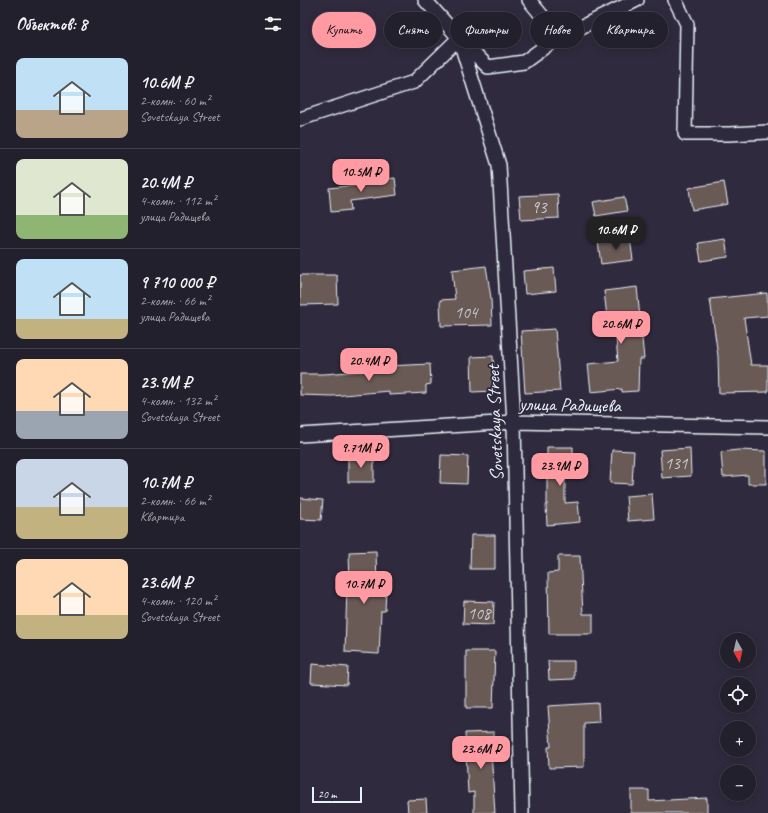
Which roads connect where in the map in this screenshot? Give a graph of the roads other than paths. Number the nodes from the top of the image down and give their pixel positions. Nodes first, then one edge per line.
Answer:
1 (425, 0) edge
2 (529, 0) edge
3 (638, 0) edge
4 (675, 0) edge
5 (539, 12) edge
6 (584, 26) edge
7 (450, 28) edge
8 (450, 47) edge
9 (462, 48) edge
10 (469, 48) edge
11 (543, 48) edge
12 (300, 120) edge
13 (768, 132) edge
14 (514, 422) junction
15 (768, 427) edge
16 (300, 435) edge
17 (522, 813) edge

1 - 7 street
2 - 5 street
3 - 6 street
4 - 13 street
8 - 12 street
9 - 14 street, Sovetskaya Street
10 - 11 street
14 - 15 street, улица Радищева
14 - 16 street, улица Радищева
14 - 17 street, Sovetskaya Street

